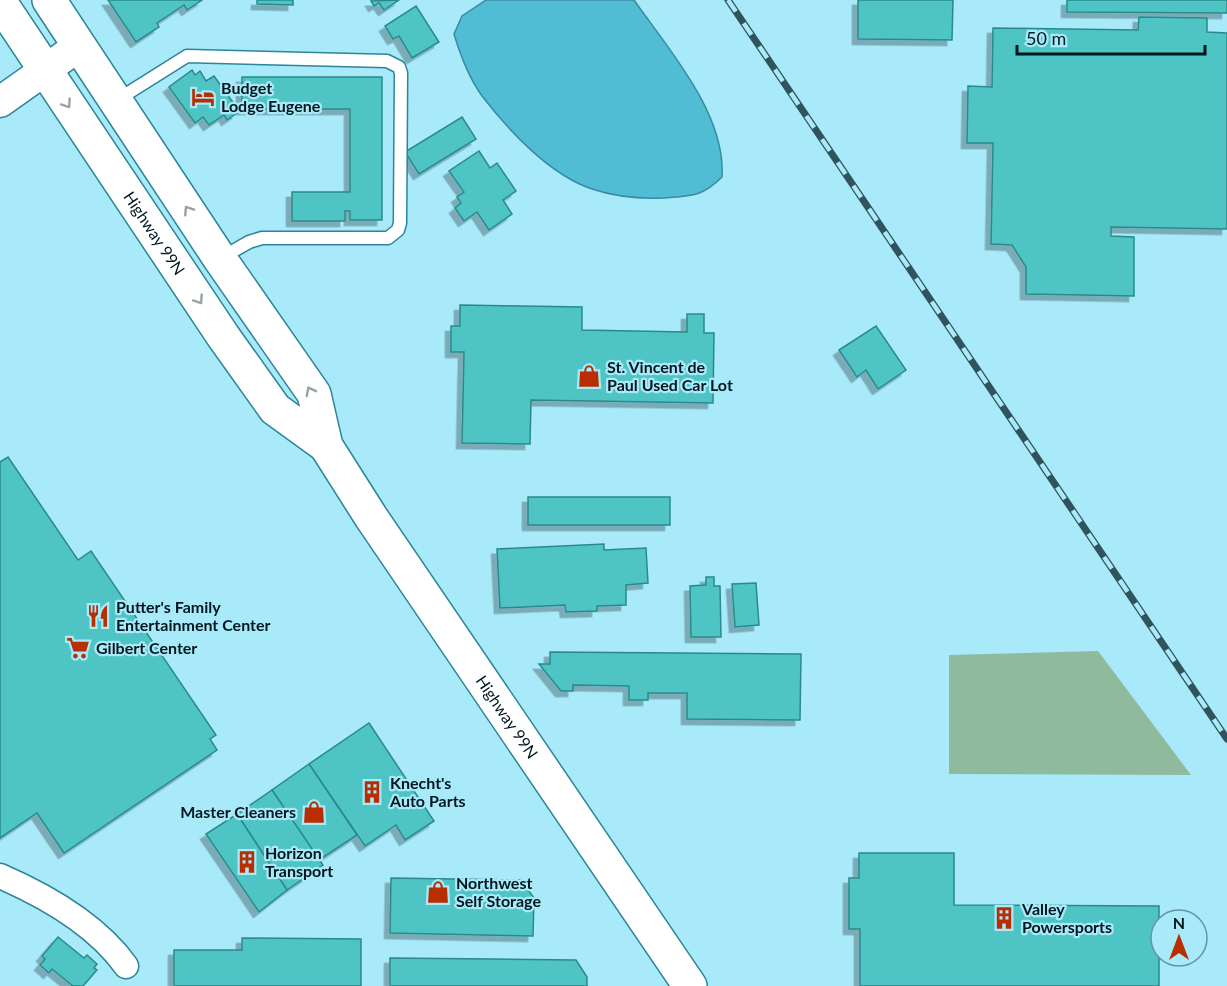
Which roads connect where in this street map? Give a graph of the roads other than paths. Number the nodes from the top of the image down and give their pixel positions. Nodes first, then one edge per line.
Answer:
1 (49, 0) edge
2 (0, 2) edge
3 (79, 46) junction
4 (45, 70) junction
5 (115, 101) junction
6 (0, 102) edge
7 (220, 259) junction
8 (326, 446) junction
9 (0, 876) edge
10 (126, 966) dead end
11 (690, 986) edge

1 - 3 main road, Highway 99N
2 - 4 main road, Highway 99N
3 - 4 street
3 - 5 main road, Highway 99N
4 - 6 street
4 -> 8 main road, Highway 99N
7 -> 5 main road, Highway 99N
5 - 7 lane
8 -> 7 main road, Highway 99N
8 - 11 main road, Highway 99N
9 - 10 street

